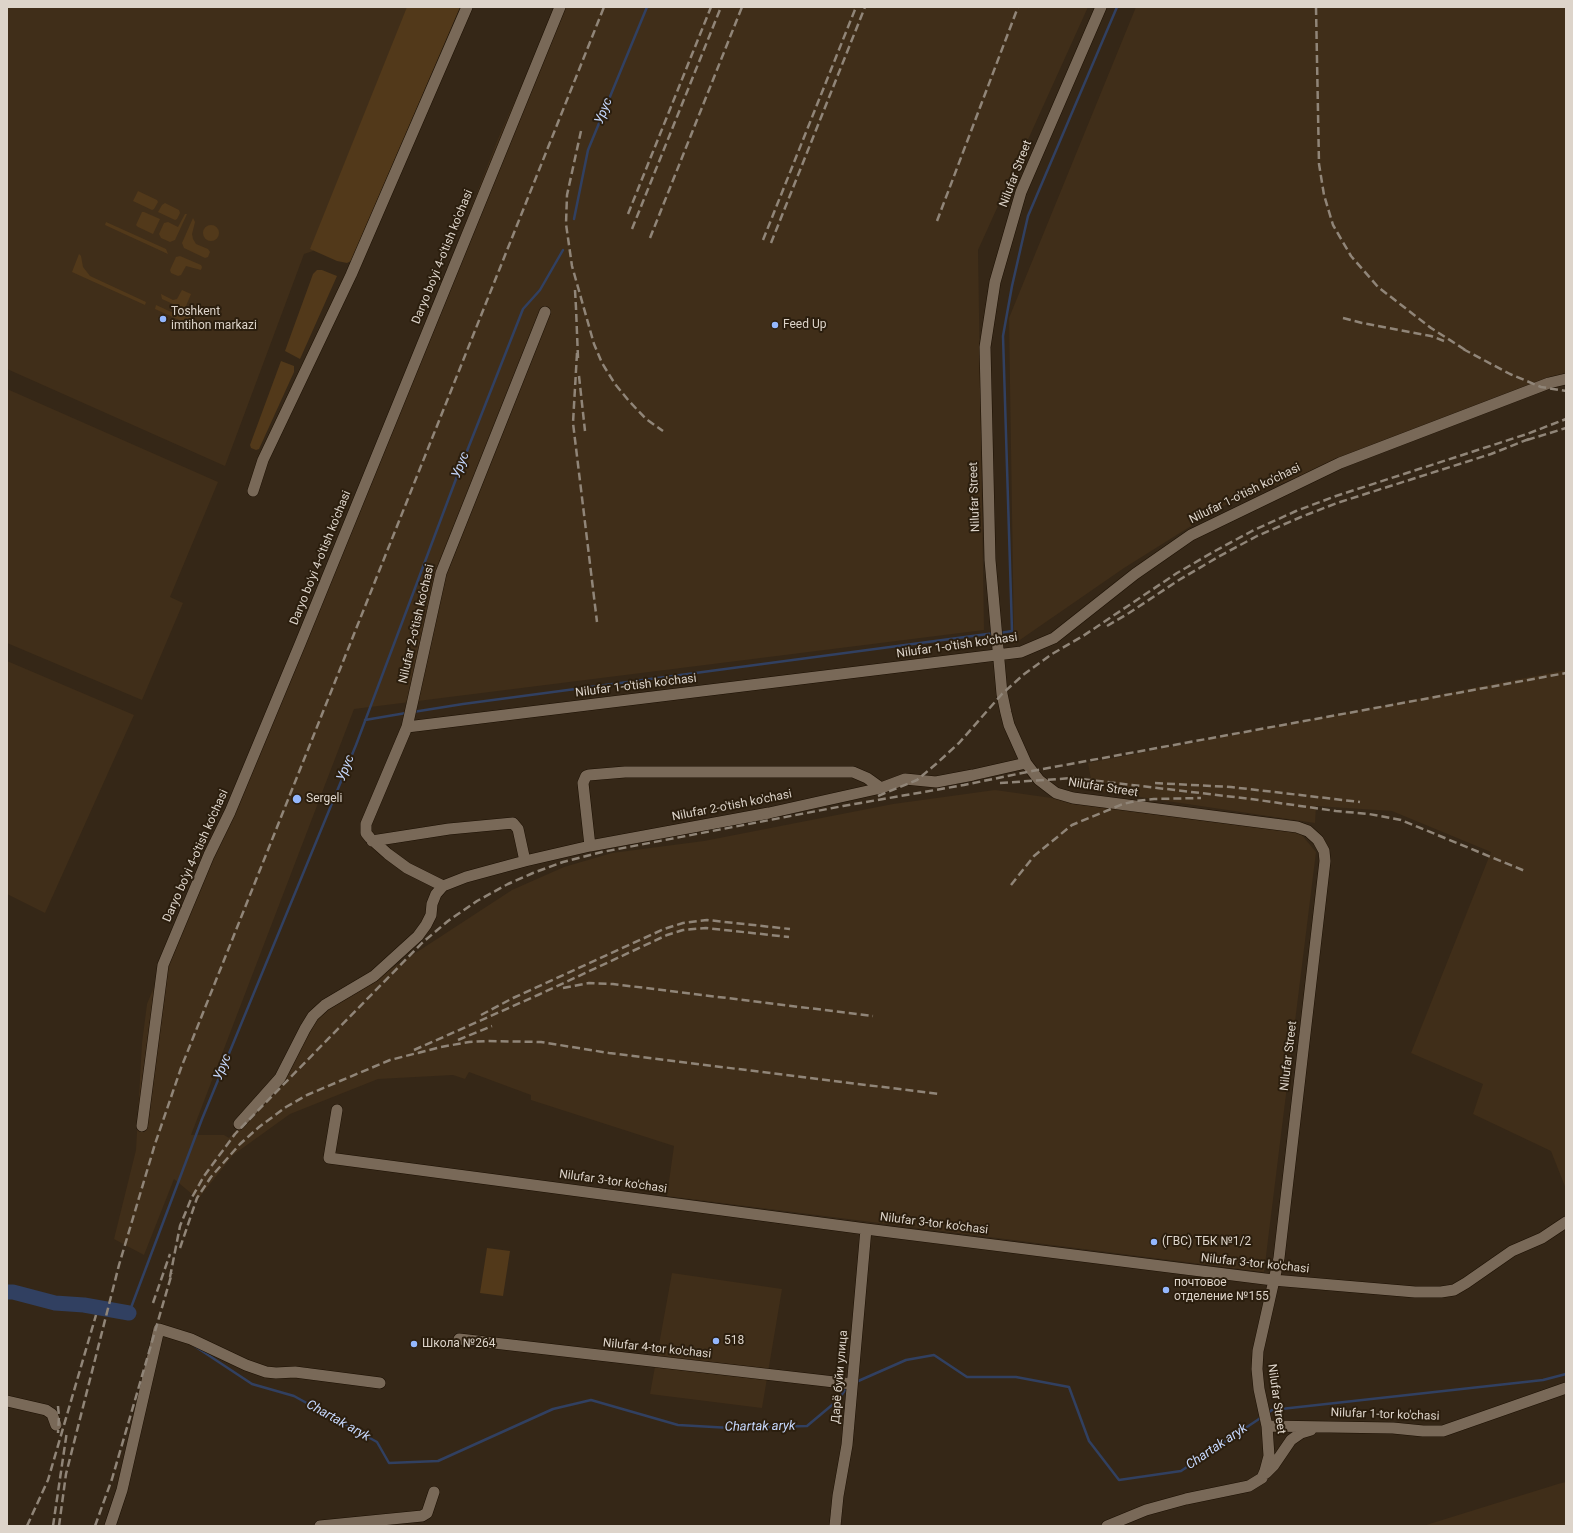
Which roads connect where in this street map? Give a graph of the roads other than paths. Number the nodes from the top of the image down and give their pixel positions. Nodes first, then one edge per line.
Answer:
1 (467, 7) edge
2 (560, 7) edge
3 (1101, 7) edge
4 (545, 312) dead end
5 (1566, 379) edge
6 (253, 492) dead end
7 (999, 655) junction
8 (407, 727) junction
9 (1026, 763) junction
10 (881, 788) junction
11 (372, 841) junction
12 (590, 846) junction
13 (525, 861) junction
14 (443, 886) junction
15 (337, 1110) dead end
16 (239, 1124) dead end
17 (142, 1126) dead end
18 (1566, 1222) edge
19 (866, 1229) junction
20 (1273, 1280) junction
21 (459, 1339) dead end
22 (380, 1383) dead end
23 (852, 1384) junction
24 (1566, 1388) edge
25 (7, 1401) edge
26 (56, 1425) dead end
27 (1268, 1426) junction
28 (1325, 1427) junction
29 (1262, 1478) junction
30 (434, 1492) dead end
31 (110, 1526) edge
32 (320, 1526) edge
33 (836, 1526) edge
34 (1107, 1526) edge

1 - 6 street
2 - 17 street, Daryo bo'yi 4-o'tish ko'chasi
3 - 7 street, Nilufar Street
4 - 8 street, Nilufar 2-o'tish ko'chasi
5 - 7 street, Nilufar 1-o'tish ko'chasi
7 - 8 street, Nilufar 1-o'tish ko'chasi
7 - 9 street, Nilufar Street
8 - 11 street, Nilufar 2-o'tish ko'chasi
9 - 10 street, Nilufar 2-o'tish ko'chasi
9 - 20 street, Nilufar Street
10 - 12 street, Nilufar 2-o'tish ko'chasi
10 - 12 street
11 - 13 street
11 - 14 street
12 - 13 street, Nilufar 2-o'tish ko'chasi
13 - 14 street, Nilufar 2-o'tish ko'chasi
14 - 16 street
15 - 19 street, Nilufar 3-tor ko'chasi
18 - 20 street, Nilufar 3-tor ko'chasi
19 - 20 street, Nilufar 3-tor ko'chasi
19 - 23 street, Дарё буйи улица
20 - 27 street, Nilufar Street
21 - 23 street, Nilufar 4-tor ko'chasi
22 - 31 street
23 - 33 street, Дарё буйи улица
24 - 28 street, Nilufar 1-tor ko'chasi
25 - 26 street
27 - 28 street, Nilufar 1-tor ko'chasi
27 - 29 street, Nilufar Street
28 - 29 street, Nilufar Street
29 - 34 street, Nilufar Street
30 - 32 street

